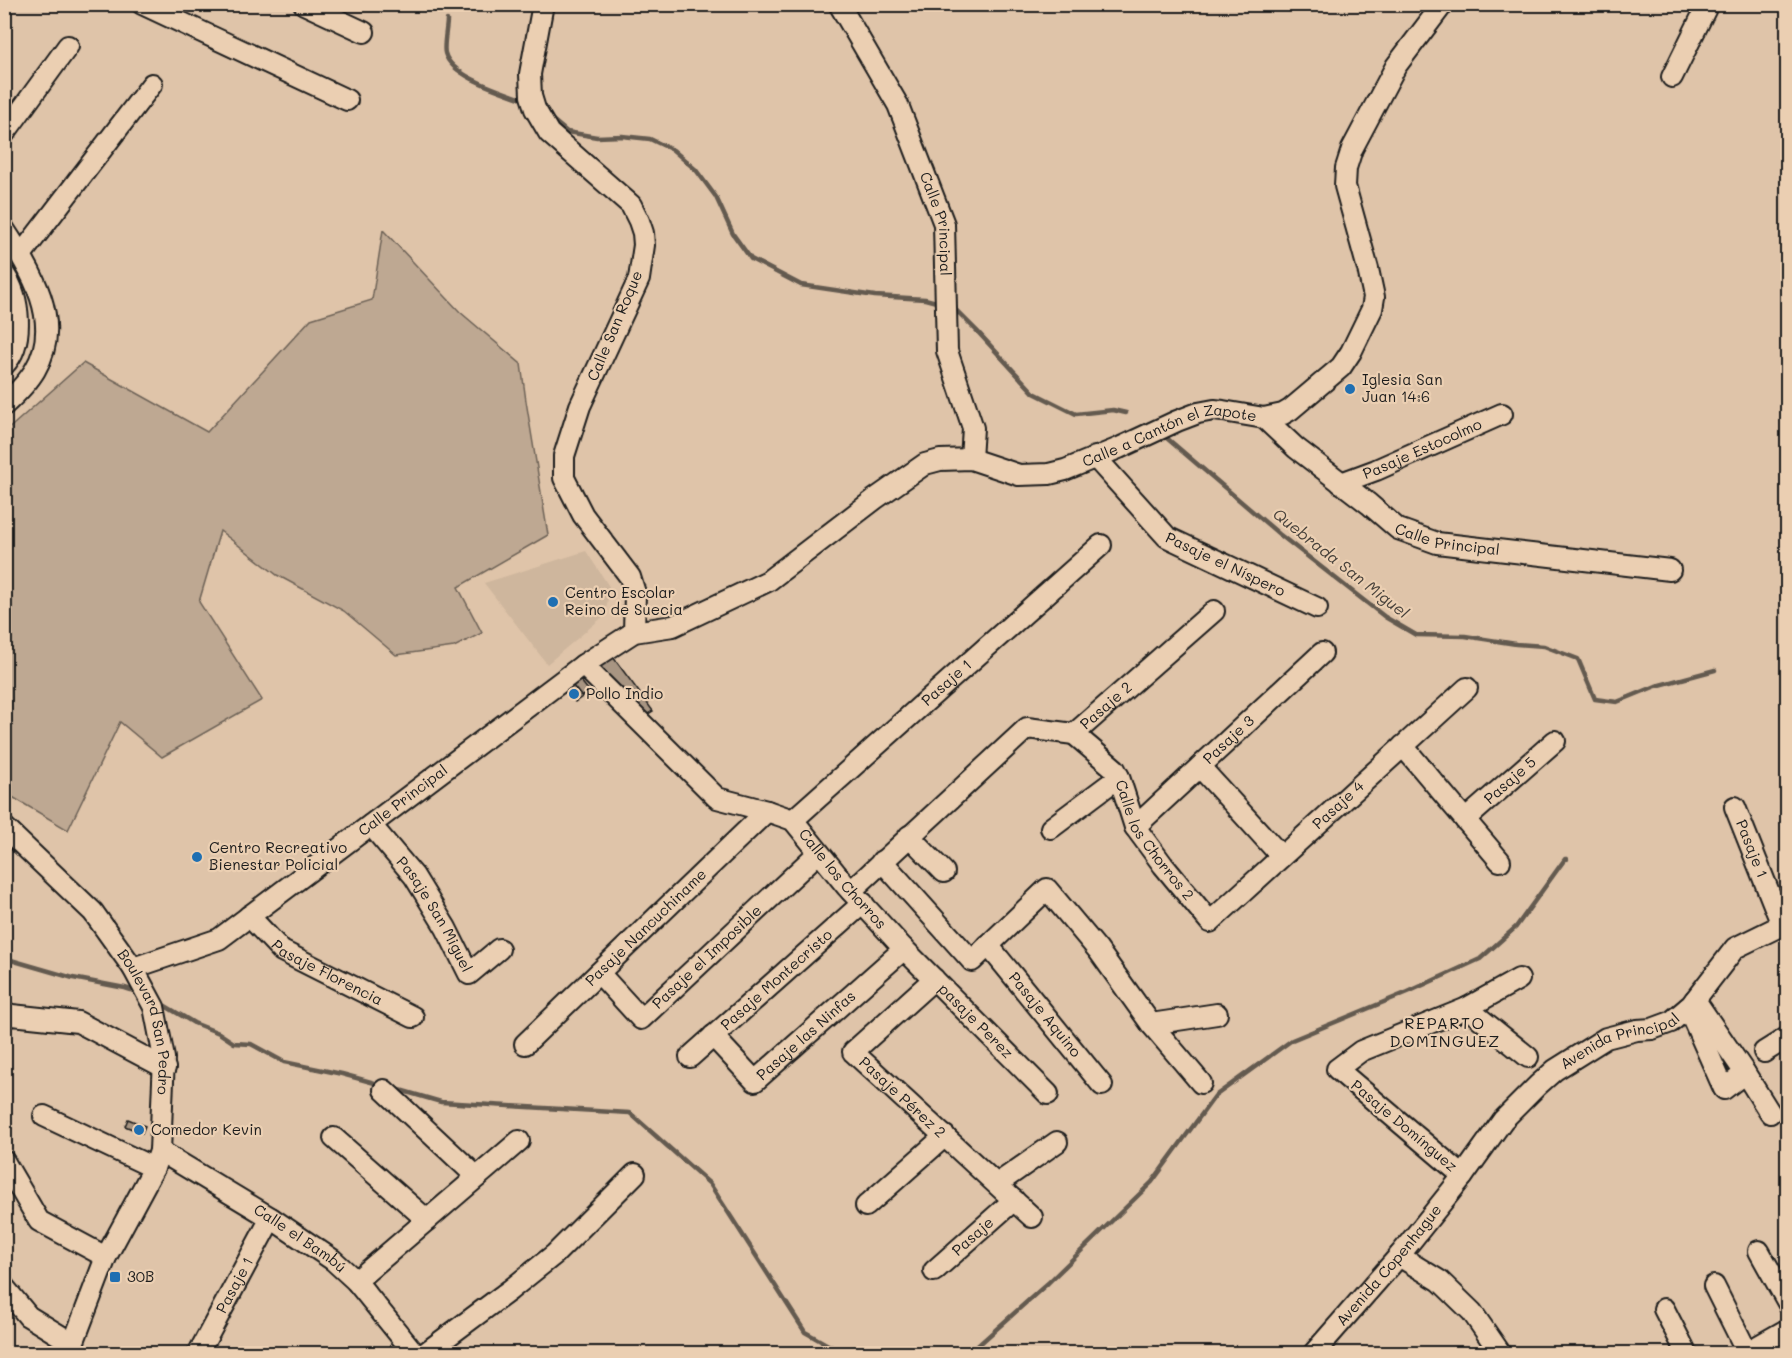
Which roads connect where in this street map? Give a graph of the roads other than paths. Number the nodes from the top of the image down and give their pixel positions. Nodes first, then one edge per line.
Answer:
1 (142, 4) edge
2 (304, 4) edge
3 (543, 4) edge
4 (840, 4) edge
5 (1443, 4) edge
6 (1708, 4) edge
7 (364, 33) dead end
8 (68, 46) dead end
9 (1672, 77) dead end
10 (152, 84) dead end
11 (347, 100) dead end
12 (4, 134) edge
13 (4, 229) edge
14 (21, 255) junction
15 (4, 274) edge
16 (4, 365) edge
17 (4, 405) edge
18 (1502, 414) dead end
19 (1264, 418) junction
20 (1095, 457) junction
21 (971, 459) junction
22 (1341, 483) junction
23 (1101, 545) dead end
24 (1670, 570) dead end
25 (1317, 608) dead end
26 (1214, 611) dead end
27 (634, 632) junction
28 (1322, 653) dead end
29 (583, 665) junction
30 (1467, 688) dead end
31 (1074, 734) junction
32 (1555, 741) dead end
33 (1403, 746) junction
34 (1200, 767) junction
35 (1119, 777) junction
36 (1735, 807) dead end
37 (767, 811) junction
38 (793, 820) junction
39 (1465, 820) junction
40 (371, 825) junction
41 (4, 827) edge
42 (1135, 827) junction
43 (1051, 828) dead end
44 (909, 836) junction
45 (818, 853) junction
46 (1281, 856) junction
47 (882, 861) junction
48 (1500, 861) dead end
49 (944, 872) dead end
50 (857, 897) junction
51 (249, 916) junction
52 (1210, 922) joint
53 (1785, 923) edge
54 (988, 945) junction
55 (500, 949) dead end
56 (904, 950) junction
57 (133, 968) junction
58 (599, 973) junction
59 (934, 979) junction
60 (1519, 979) dead end
61 (1691, 1004) junction
62 (1467, 1008) junction
63 (1217, 1014) dead end
64 (413, 1017) dead end
65 (4, 1018) edge
66 (1151, 1024) junction
67 (713, 1036) junction
68 (1788, 1037) edge
69 (525, 1044) dead end
70 (1764, 1052) dead end
71 (690, 1057) dead end
72 (1528, 1057) dead end
73 (165, 1068) junction
74 (1201, 1083) dead end
75 (1102, 1085) dead end
76 (384, 1090) dead end
77 (1048, 1094) dead end
78 (1770, 1113) dead end
79 (44, 1116) dead end
80 (945, 1136) junction
81 (334, 1138) dead end
82 (519, 1141) dead end
83 (1057, 1142) dead end
84 (157, 1159) junction
85 (4, 1161) edge
86 (635, 1174) dead end
87 (1463, 1176) junction
88 (477, 1177) junction
89 (997, 1184) junction
90 (1014, 1200) junction
91 (866, 1206) dead end
92 (1032, 1217) dead end
93 (271, 1218) junction
94 (427, 1220) junction
95 (1759, 1251) dead end
96 (1399, 1256) junction
97 (106, 1257) junction
98 (934, 1272) dead end
99 (356, 1281) junction
100 (1714, 1286) dead end
101 (4, 1287) edge
102 (1788, 1303) edge
103 (1664, 1309) dead end
104 (1788, 1329) edge
105 (70, 1348) edge
106 (198, 1353) edge
107 (415, 1353) edge
108 (424, 1353) edge
109 (1313, 1353) edge
110 (1501, 1353) edge
111 (1687, 1353) edge
112 (1747, 1353) edge

1 - 11 street
2 - 7 street
3 - 27 street, Calle San Roque
4 - 21 street, Calle Principal
5 - 19 street, Calle a Cantón el Zapote
6 - 9 street
8 - 12 street
10 - 14 street
13 - 14 street
14 - 17 street
15 - 16 street
18 - 22 street, Pasaje Estocolmo
19 - 20 street, Calle a Cantón el Zapote
19 - 22 street, Calle Principal
20 - 21 street, Calle a Cantón el Zapote
20 - 25 street, Pasaje el Níspero
21 - 27 street, Calle a Cantón el Zapote
22 - 24 street, Calle Principal
23 - 38 street, Pasaje 1
26 - 31 street, Pasaje 2
27 - 29 street, Calle Principal
28 - 34 street, Pasaje 3
29 - 37 street, Calle los Chorros
29 - 40 street, Calle Principal
30 - 33 street, Pasaje 4
31 - 35 street, Calle los Chorros 2
31 - 44 street, Pasaje 2
32 - 39 street, Pasaje 5
33 - 39 street
33 - 46 street, Pasaje 4
34 - 42 street, Pasaje 3
34 - 46 street
35 - 42 street, Calle los Chorros 2
35 - 43 street
36 - 53 street, Pasaje 1
37 - 38 street, Calle los Chorros
37 - 58 street, Pasaje Nancuchiname
38 - 45 street, Calle los Chorros
39 - 48 street
40 - 51 street, Calle Principal
40 - 55 street, Pasaje San Miguel
41 - 57 street, Boulevard San Pedro
42 - 52 street, Calle los Chorros 2
44 - 47 street, Pasaje 2
44 - 49 street
45 - 50 street, Calle los Chorros
45 - 58 street, Pasaje el Imposible
46 - 52 street, Pasaje 4
47 - 50 street, Pasaje 2
47 - 54 street
50 - 56 street, Calle los Chorros
50 - 67 street, Pasaje Montecristo
51 - 57 street, Calle Principal
51 - 64 street, Pasaje Florencia
53 - 61 street, Avenida Principal
54 - 66 street
54 - 75 street, Pasaje Aquino
56 - 59 street, pasaje Perez
56 - 67 street, Pasaje las Ninfas
57 - 73 street, Boulevard San Pedro
58 - 69 street, Pasaje Nancuchiname
59 - 77 street, pasaje Perez
59 - 80 street, Pasaje Pérez 2
60 - 62 street, Pasaje Domínguez
61 - 78 street
61 - 87 street, Avenida Principal
62 - 72 street
62 - 87 street, Pasaje Domínguez
63 - 66 street
65 - 73 street
66 - 74 street
67 - 71 street, Pasaje Montecristo
68 - 70 street
73 - 84 street, Boulevard San Pedro
76 - 88 street
79 - 84 street, Calle el Bambú
80 - 89 street, Pasaje Pérez 2
80 - 91 street
81 - 94 street
82 - 88 street
83 - 89 street
84 - 93 street, Calle el Bambú
84 - 97 street, Boulevard San Pedro
85 - 97 street
86 - 108 street
87 - 96 street, Avenida Copenhague
88 - 94 street
89 - 90 street, Pasaje Pérez 2
90 - 92 street, Pasaje Pérez 2
90 - 98 street, Pasaje
93 - 99 street, Calle el Bambú
93 - 106 street, Pasaje 1
94 - 99 street
95 - 102 street
96 - 109 street, Avenida Copenhague
96 - 110 street
97 - 105 street, Boulevard San Pedro
99 - 107 street, Calle el Bambú
100 - 112 street
101 - 105 street
103 - 111 street
104 - 112 street

